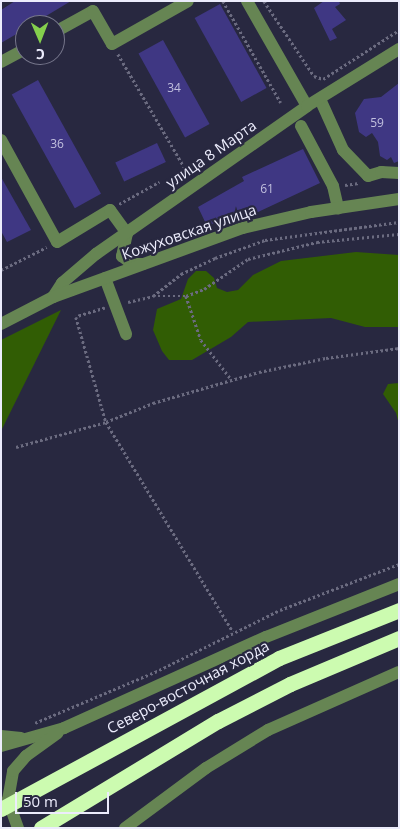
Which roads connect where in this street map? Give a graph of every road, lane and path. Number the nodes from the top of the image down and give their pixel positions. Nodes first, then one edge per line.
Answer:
1 (188, 1) edge
2 (223, 1) edge
3 (247, 1) edge
4 (264, 1) edge
5 (65, 26) edge
6 (399, 30) edge
7 (112, 44) junction
8 (399, 49) edge
9 (15, 54) edge
10 (1, 62) edge
11 (320, 99) junction
12 (281, 103) dead end
13 (307, 106) junction
14 (300, 126) dead end
15 (1, 140) edge
16 (184, 168) dead end
17 (399, 173) edge
18 (159, 182) dead end
19 (399, 199) edge
20 (338, 208) junction
21 (110, 210) junction
22 (399, 222) edge
23 (126, 233) junction
24 (399, 234) edge
25 (57, 242) junction
26 (145, 264) junction
27 (1, 270) edge
28 (105, 278) junction
29 (153, 296) junction
30 (186, 296) junction
31 (52, 298) junction
32 (116, 306) junction
33 (1, 324) edge
34 (126, 334) dead end
35 (399, 348) edge
36 (231, 379) junction
37 (106, 422) junction
38 (16, 447) dead end
39 (399, 564) edge
40 (399, 584) edge
41 (399, 610) edge
42 (233, 632) junction
43 (399, 638) edge
44 (399, 672) edge
45 (28, 725) dead end
46 (64, 728) junction
47 (1, 736) edge
48 (26, 739) junction
49 (1, 746) edge
50 (1, 809) edge
51 (18, 828) edge
52 (42, 828) edge
53 (125, 828) edge

1 - 7 street
2 - 12 path
3 - 13 street
4 - 6 path
5 - 7 street
7 - 16 path
8 - 11 street, улица 8 Марта
9 - 10 street
11 - 13 street, улица 8 Марта
11 - 17 street
13 - 23 street, улица 8 Марта
14 - 20 street
15 - 25 street
18 - 21 path
19 - 20 street, Кожуховская улица
20 - 26 street, Кожуховская улица
21 - 23 street
21 - 25 street
22 - 29 path
23 - 26 street
23 - 31 street, улица 8 Марта
24 - 30 path
25 - 27 path
26 - 28 street, Кожуховская улица
28 - 31 street, Кожуховская улица
28 - 32 street
29 - 30 path
29 - 32 path
30 - 36 path
31 - 33 street
32 - 34 street
32 - 37 path
35 - 36 path
36 - 37 path
37 - 38 path
37 - 42 path
39 - 42 path
40 - 46 street
41 - 50 highway, Северо-восточная хорда, bridge
42 - 45 path
43 - 52 highway, bridge
44 - 53 street
46 - 48 street
46 - 51 street
47 - 48 street
48 - 49 street

